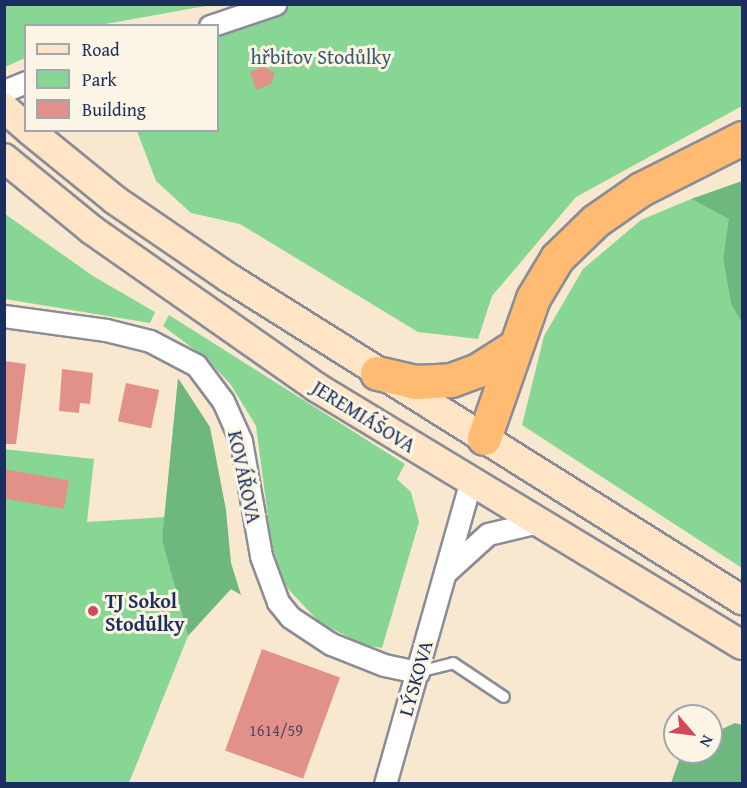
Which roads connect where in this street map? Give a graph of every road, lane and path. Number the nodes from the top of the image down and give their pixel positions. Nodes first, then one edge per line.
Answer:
1 (275, 4) edge
2 (216, 24) edge
3 (24, 83) edge
4 (4, 91) edge
5 (4, 108) edge
6 (24, 125) edge
7 (31, 132) edge
8 (742, 138) edge
9 (4, 158) edge
10 (4, 316) edge
11 (514, 347) junction
12 (377, 373) junction
13 (484, 438) junction
14 (471, 481) junction
15 (543, 521) junction
16 (445, 573) junction
17 (742, 600) edge
18 (742, 645) edge
19 (417, 672) junction
20 (504, 697) dead end
21 (385, 783) edge

1 - 2 street
3 - 4 street
5 - 6 main road
7 - 12 main road
8 - 11 highway
9 - 14 main road, JEREMIÁŠOVA
10 - 19 street, KOVÁŘOVA
11 - 12 highway
11 - 13 highway
12 - 13 main road
13 - 14 main road
13 - 17 main road
14 - 15 main road, JEREMIÁŠOVA
14 - 16 street, LÝSKOVA
15 - 16 street
15 - 18 main road, JEREMIÁŠOVA
16 - 19 street, LÝSKOVA
19 - 20 lane
19 - 21 street, LÝSKOVA

